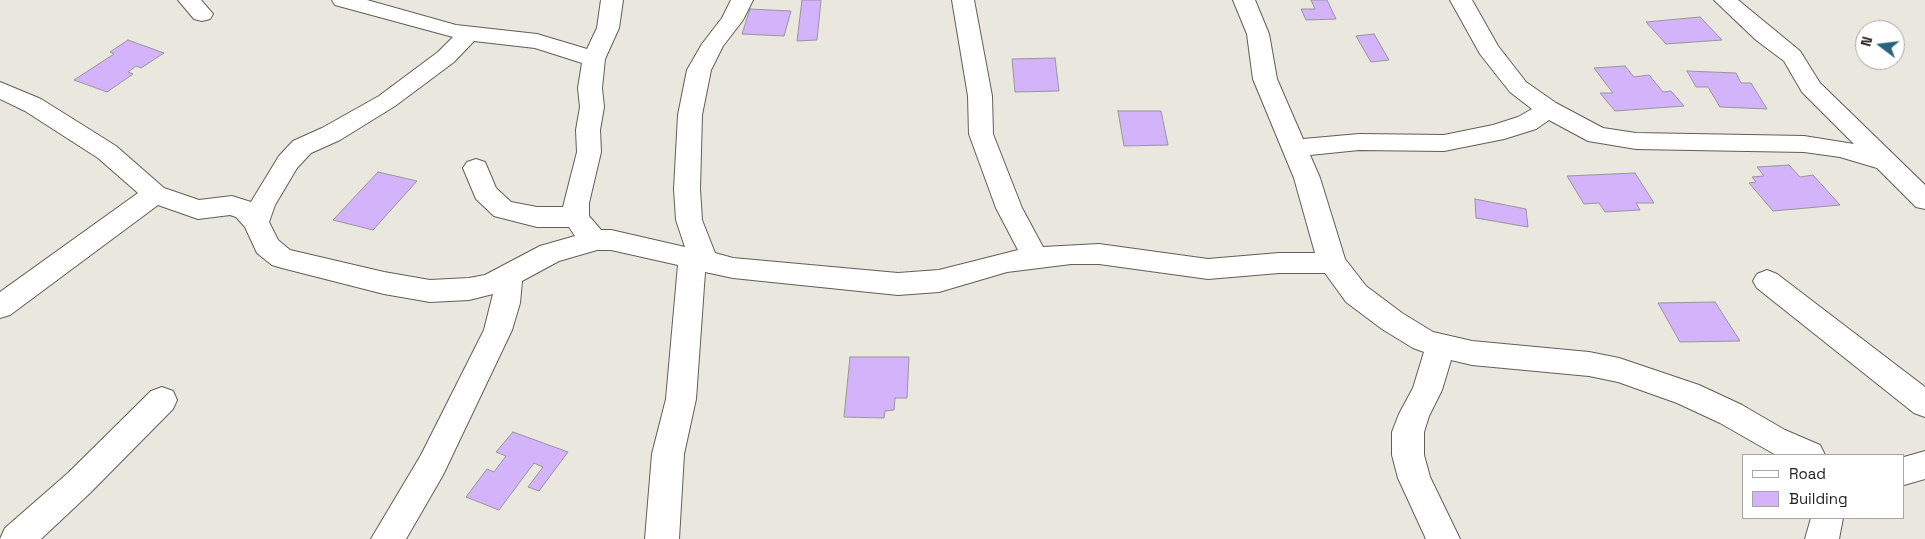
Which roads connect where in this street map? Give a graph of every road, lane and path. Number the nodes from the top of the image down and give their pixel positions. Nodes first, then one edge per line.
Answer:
1 (343, 0) edge
2 (612, 0) edge
3 (742, 0) edge
4 (963, 0) edge
5 (1244, 0) edge
6 (1461, 0) edge
7 (1725, 0) edge
8 (469, 34) junction
9 (594, 59) junction
10 (0, 90) edge
11 (1548, 109) junction
12 (1295, 148) junction
13 (1886, 162) junction
14 (476, 168) dead end
15 (155, 194) junction
16 (1925, 200) edge
17 (576, 217) junction
18 (256, 222) junction
19 (597, 240) junction
20 (1035, 257) junction
21 (698, 261) junction
22 (1332, 263) junction
23 (509, 276) junction
24 (1767, 281) dead end
25 (0, 308) edge
26 (1440, 346) junction
27 (162, 400) dead end
28 (1925, 404) edge
29 (1807, 454) edge
30 (1925, 465) edge
31 (1905, 471) edge
32 (1827, 519) edge
33 (16, 539) edge
34 (388, 539) edge
35 (662, 539) edge
36 (1443, 539) edge
37 (1822, 539) edge

1 - 8 street
2 - 9 street
3 - 21 street
4 - 20 street
5 - 12 street
6 - 11 street
7 - 13 street
8 - 9 street
8 - 18 street
9 - 17 street
10 - 15 street
11 - 12 street
11 - 13 street
12 - 22 street
13 - 16 street
14 - 17 street
15 - 18 street
15 - 25 street
17 - 19 street
18 - 23 street
19 - 21 street
19 - 23 street
20 - 21 street
20 - 22 street
21 - 35 street
22 - 26 street
23 - 34 street
24 - 28 street
26 - 29 street
26 - 36 street
27 - 33 street
30 - 31 street
32 - 37 street

